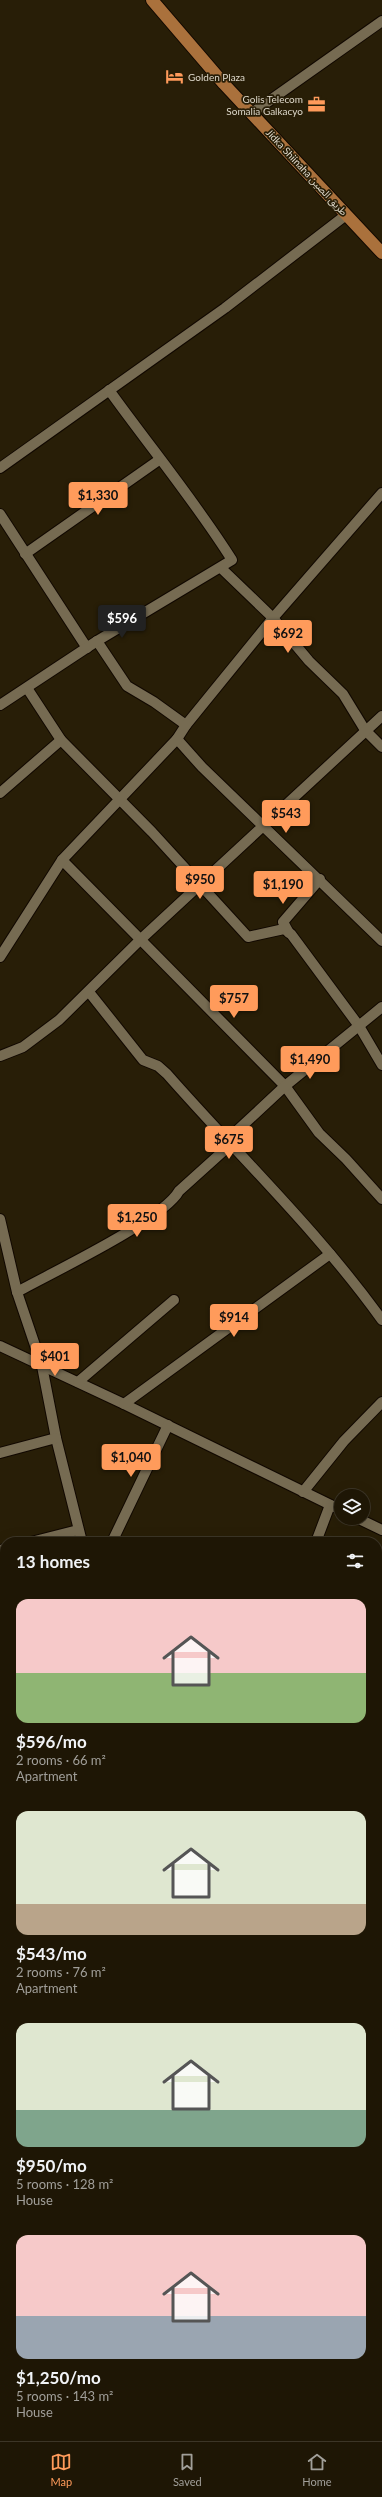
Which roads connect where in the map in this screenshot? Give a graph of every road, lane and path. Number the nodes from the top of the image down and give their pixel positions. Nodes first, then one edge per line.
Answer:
1 (152, 0) edge
2 (382, 21) edge
3 (252, 113) junction
4 (346, 216) junction
5 (382, 253) edge
6 (109, 390) junction
7 (159, 460) junction
8 (0, 468) edge
9 (382, 493) edge
10 (0, 514) edge
11 (25, 554) junction
12 (221, 568) junction
13 (273, 618) junction
14 (97, 641) junction
15 (87, 648) junction
16 (27, 688) junction
17 (0, 705) edge
18 (382, 716) edge
19 (186, 725) junction
20 (365, 730) junction
21 (177, 739) junction
22 (61, 740) junction
23 (382, 747) edge
24 (0, 793) edge
25 (120, 799) junction
26 (263, 827) junction
27 (62, 860) junction
28 (320, 879) junction
29 (199, 886) junction
30 (291, 934) junction
31 (140, 940) junction
32 (382, 941) edge
33 (0, 956) edge
34 (89, 992) junction
35 (382, 1007) edge
36 (359, 1026) junction
37 (0, 1056) edge
38 (381, 1063) edge
39 (285, 1086) junction
40 (228, 1143) junction
41 (382, 1199) edge
42 (0, 1219) edge
43 (330, 1254) junction
44 (17, 1292) junction
45 (174, 1300) dead end
46 (382, 1320) edge
47 (0, 1346) edge
48 (42, 1366) junction
49 (78, 1382) junction
50 (382, 1402) edge
51 (124, 1404) junction
52 (168, 1425) junction
53 (56, 1438) junction
54 (0, 1453) edge
55 (303, 1492) junction
56 (330, 1505) junction
57 (334, 1507) edge
58 (370, 1523) edge
59 (381, 1528) edge
60 (78, 1530) junction
61 (51, 1537) edge
62 (80, 1537) edge
63 (115, 1537) edge
64 (318, 1537) edge

1 - 3 main road, Jidka Shiinaha طريق الصين
2 - 3 street
3 - 4 main road, Jidka Shiinaha طريق الصين
4 - 5 main road, Jidka Shiinaha طريق الصين
4 - 6 street
6 - 7 street
6 - 8 street
7 - 11 street
7 - 12 street
9 - 13 street
10 - 11 street
11 - 15 street
12 - 13 street
12 - 14 street
13 - 19 street
13 - 20 street
14 - 15 street
14 - 19 street
15 - 16 street
16 - 17 street
16 - 22 street
18 - 20 street
19 - 21 street
20 - 23 street
20 - 26 street
21 - 25 street
21 - 26 street
22 - 24 street
22 - 25 street
25 - 27 street
25 - 29 street
26 - 28 street
26 - 29 street
27 - 31 street
27 - 33 street
28 - 30 street
28 - 32 street
29 - 30 street
29 - 31 street
30 - 36 street
31 - 34 street
31 - 39 street
34 - 37 street
34 - 40 street
35 - 36 street
36 - 38 street
36 - 39 street
39 - 40 street
39 - 41 street
40 - 43 street
40 - 44 street
42 - 44 street
43 - 46 street
43 - 51 street
44 - 48 street
45 - 49 street
47 - 48 street
48 - 49 street
48 - 53 street
49 - 51 street
50 - 55 street
51 - 52 street
52 - 55 street
52 - 63 street
53 - 54 street
53 - 60 street
55 - 56 street
56 - 57 street
56 - 64 street
58 - 59 street
60 - 61 street
60 - 62 street

